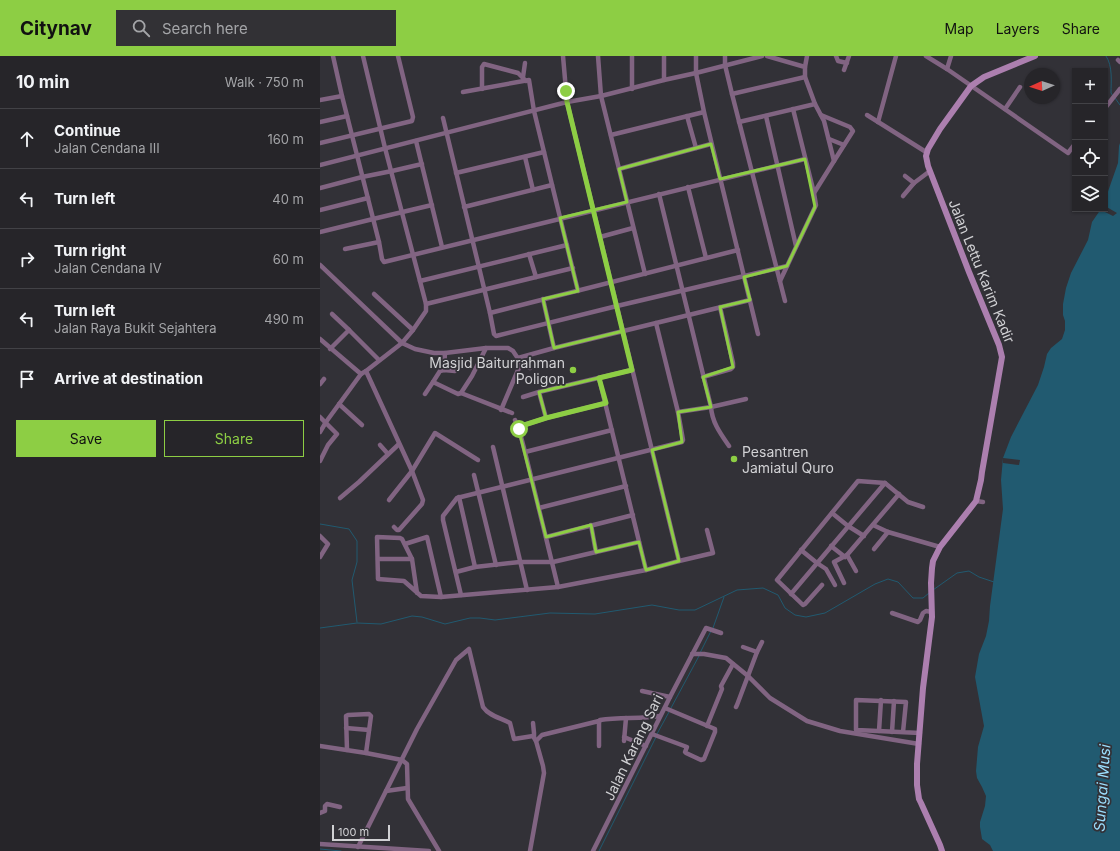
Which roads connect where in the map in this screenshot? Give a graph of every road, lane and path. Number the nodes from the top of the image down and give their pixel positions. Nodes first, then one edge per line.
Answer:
1 (333, 56) edge
2 (363, 56) edge
3 (398, 56) edge
4 (563, 56) edge
5 (598, 56) edge
6 (632, 56) edge
7 (664, 56) edge
8 (696, 56) edge
9 (725, 56) edge
10 (762, 56) edge
11 (767, 56) edge
12 (807, 56) edge
13 (836, 56) edge
14 (849, 56) edge
15 (896, 56) edge
16 (926, 56) edge
17 (951, 56) edge
18 (1035, 56) edge
19 (525, 63) dead end
20 (847, 63) junction
21 (725, 65) junction
22 (805, 67) junction
23 (947, 69) junction
24 (844, 70) dead end
25 (696, 73) junction
26 (805, 77) junction
27 (525, 79) junction
28 (664, 80) junction
29 (971, 86) junction
30 (1020, 87) dead end
31 (482, 89) junction
32 (632, 89) junction
33 (1119, 90) edge
34 (462, 92) dead end
35 (732, 94) junction
36 (342, 96) junction
37 (601, 96) junction
38 (320, 100) edge
39 (567, 102) junction
40 (815, 104) junction
41 (1107, 104) edge
42 (793, 109) junction
43 (1006, 109) junction
44 (534, 110) junction
45 (704, 112) junction
46 (821, 115) junction
47 (867, 115) dead end
48 (347, 116) junction
49 (687, 116) junction
50 (766, 116) junction
51 (442, 118) dead end
52 (320, 122) edge
53 (739, 122) junction
54 (878, 122) junction
55 (381, 128) junction
56 (446, 133) junction
57 (352, 135) junction
58 (610, 135) junction
59 (829, 139) junction
60 (416, 140) junction
61 (320, 143) edge
62 (712, 144) junction
63 (844, 145) junction
64 (386, 148) junction
65 (696, 148) junction
66 (1072, 148) edge
67 (544, 152) junction
68 (926, 152) junction
69 (357, 156) junction
70 (525, 157) junction
71 (805, 158) junction
72 (834, 161) junction
73 (422, 164) junction
74 (320, 165) edge
75 (777, 165) junction
76 (619, 169) junction
77 (392, 171) junction
78 (930, 171) junction
79 (752, 172) junction
80 (456, 173) junction
81 (905, 176) dead end
82 (362, 177) junction
83 (720, 179) junction
84 (914, 183) junction
85 (552, 185) junction
86 (688, 187) junction
87 (320, 188) edge
88 (533, 190) junction
89 (814, 193) junction
90 (659, 194) junction
91 (903, 196) dead end
92 (368, 198) junction
93 (627, 202) junction
94 (432, 205) junction
95 (464, 207) junction
96 (320, 210) edge
97 (593, 210) junction
98 (402, 212) junction
99 (373, 218) junction
100 (560, 218) junction
101 (633, 228) junction
102 (320, 232) edge
103 (600, 237) junction
104 (472, 240) junction
105 (379, 242) junction
106 (567, 245) junction
107 (796, 246) junction
108 (442, 248) junction
109 (345, 250) dead end
110 (738, 250) junction
111 (414, 254) junction
112 (529, 254) junction
113 (706, 258) junction
114 (320, 265) edge
115 (676, 266) junction
116 (787, 266) junction
117 (479, 267) junction
118 (573, 268) junction
119 (777, 269) junction
120 (644, 274) junction
121 (536, 277) junction
122 (744, 277) junction
123 (420, 281) junction
124 (780, 281) junction
125 (611, 282) junction
126 (484, 290) junction
127 (578, 291) junction
128 (682, 291) junction
129 (374, 294) dead end
130 (543, 300) junction
131 (750, 300) junction
132 (785, 301) dead end
133 (426, 304) junction
134 (617, 306) junction
135 (720, 307) junction
136 (490, 313) junction
137 (332, 314) dead end
138 (688, 315) junction
139 (549, 323) junction
140 (656, 323) junction
141 (349, 330) junction
142 (413, 330) junction
143 (623, 331) junction
144 (758, 334) dead end
145 (320, 339) edge
146 (402, 343) junction
147 (486, 348) junction
148 (554, 348) junction
149 (330, 349) junction
150 (445, 353) junction
151 (518, 358) junction
152 (380, 360) junction
153 (521, 363) junction
154 (530, 368) dead end
155 (444, 370) junction
156 (632, 370) junction
157 (455, 371) dead end
158 (366, 372) junction
159 (360, 374) junction
160 (703, 377) junction
161 (599, 378) junction
162 (324, 379) dead end
163 (433, 382) junction
164 (320, 384) edge
165 (539, 392) junction
166 (461, 393) junction
167 (425, 394) dead end
168 (523, 397) dead end
169 (746, 398) dead end
170 (606, 403) junction
171 (339, 404) junction
172 (711, 407) junction
173 (501, 410) junction
174 (678, 412) junction
175 (512, 413) dead end
176 (320, 417) edge
177 (546, 418) junction
178 (515, 420) dead end
179 (326, 422) junction
180 (362, 425) dead end
181 (518, 427) junction
182 (612, 430) junction
183 (320, 432) edge
184 (399, 444) junction
185 (380, 445) dead end
186 (729, 446) dead end
187 (493, 447) dead end
188 (652, 450) junction
189 (525, 452) junction
190 (388, 454) junction
191 (619, 458) junction
192 (478, 460) dead end
193 (320, 461) edge
194 (412, 471) junction
195 (474, 475) dead end
196 (532, 479) junction
197 (885, 483) junction
198 (503, 486) junction
199 (626, 486) junction
200 (478, 492) junction
201 (899, 494) junction
202 (459, 497) junction
203 (340, 498) dead end
204 (389, 500) dead end
205 (976, 501) junction
206 (983, 502) dead end
207 (923, 507) dead end
208 (539, 508) junction
209 (832, 513) junction
210 (633, 515) junction
211 (591, 525) junction
212 (873, 525) junction
213 (848, 526) junction
214 (394, 527) dead end
215 (707, 530) dead end
216 (888, 532) junction
217 (320, 536) edge
218 (864, 536) junction
219 (546, 537) junction
220 (639, 542) junction
221 (405, 544) junction
222 (831, 546) junction
223 (940, 547) junction
224 (874, 549) dead end
225 (801, 550) junction
226 (596, 552) junction
227 (846, 556) junction
228 (320, 557) edge
229 (378, 559) junction
230 (412, 559) junction
231 (679, 561) junction
232 (520, 562) junction
233 (553, 562) junction
234 (817, 563) junction
235 (496, 565) junction
236 (475, 567) junction
237 (646, 570) junction
238 (856, 571) dead end
239 (456, 572) junction
240 (844, 583) dead end
241 (822, 585) dead end
242 (835, 585) dead end
243 (558, 587) junction
244 (527, 590) junction
245 (417, 593) junction
246 (791, 594) junction
247 (461, 596) junction
248 (441, 597) junction
249 (932, 609) junction
250 (892, 613) dead end
251 (721, 633) dead end
252 (762, 642) dead end
253 (743, 646) dead end
254 (757, 652) junction
255 (694, 654) junction
256 (733, 664) junction
257 (748, 676) junction
258 (642, 691) dead end
259 (670, 697) junction
260 (881, 700) junction
261 (894, 701) junction
262 (736, 707) dead end
263 (666, 708) junction
264 (660, 716) junction
265 (626, 718) junction
266 (599, 721) junction
267 (533, 724) dead end
268 (707, 726) junction
269 (346, 728) junction
270 (369, 730) junction
271 (879, 731) junction
272 (892, 732) junction
273 (903, 732) junction
274 (920, 733) junction
275 (653, 734) junction
276 (535, 739) junction
277 (919, 744) junction
278 (320, 746) edge
279 (599, 746) dead end
280 (646, 746) junction
281 (347, 750) junction
282 (366, 753) junction
283 (402, 760) junction
284 (407, 788) junction
285 (386, 791) junction
286 (340, 807) dead end
287 (320, 813) edge
288 (320, 844) edge
289 (358, 846) junction
290 (429, 851) edge
291 (439, 851) edge
292 (530, 851) edge
293 (593, 851) edge
294 (942, 851) edge

1 - 36 street
2 - 55 street
3 - 55 street
4 - 39 street
5 - 37 street
6 - 32 street
7 - 28 street
8 - 25 street
9 - 21 street
10 - 21 street
11 - 22 street
12 - 22 street
13 - 20 street
14 - 20 street
15 - 54 street
16 - 23 street
17 - 23 street
18 - 29 street
19 - 27 street
20 - 24 street
21 - 25 street
21 - 35 street
22 - 26 street
23 - 29 street
25 - 28 street
25 - 45 street
26 - 35 street
26 - 40 street
27 - 31 street
27 - 31 street
27 - 44 street
28 - 32 street
29 - 43 street
29 - 68 street
30 - 43 street
31 - 34 street
32 - 37 street
33 - 41 street
35 - 53 street
36 - 38 street
36 - 48 street
37 - 39 street
37 - 58 street
39 - 44 street
39 - 97 street
40 - 42 street
40 - 46 street
42 - 50 street
42 - 71 street
43 - 66 street
44 - 56 street
44 - 67 street
45 - 49 street
45 - 62 street
46 - 59 street
46 - 63 street
47 - 54 street
48 - 52 street
48 - 57 street
49 - 58 street
49 - 65 street
50 - 53 street
50 - 75 street
51 - 56 street
53 - 79 street
54 - 68 street
55 - 57 street
55 - 64 street
56 - 60 street
56 - 80 street
57 - 61 street
57 - 69 street
58 - 76 street
59 - 63 street
59 - 72 street
60 - 64 street
60 - 73 street
62 - 65 street
62 - 83 street
63 - 72 street
64 - 69 street
64 - 77 street
65 - 76 street
67 - 70 street
67 - 85 street
68 - 78 street, Jalan Lettu Karim Kadir
69 - 74 street
69 - 82 street
70 - 80 street
70 - 88 street
71 - 75 street
71 - 89 street
72 - 89 street
73 - 77 street
73 - 94 street
75 - 79 street
75 - 107 street
76 - 93 street
77 - 82 street
77 - 98 street
78 - 84 street
78 - 205 street, Jalan Lettu Karim Kadir
79 - 83 street
79 - 119 street
80 - 95 street
81 - 84 street
82 - 87 street
82 - 92 street
83 - 86 street
83 - 110 street
84 - 91 street
85 - 88 street
85 - 100 street
86 - 90 street
86 - 113 street
88 - 95 street
89 - 107 street
90 - 93 street
90 - 115 street
92 - 96 street
92 - 99 street
93 - 97 street
93 - 101 street
94 - 98 street
94 - 108 street
95 - 104 street
97 - 100 street
97 - 103 street
98 - 99 street
98 - 111 street
99 - 102 street
99 - 105 street
100 - 104 street
100 - 106 street
101 - 103 street
101 - 120 street
103 - 125 street
104 - 108 street
104 - 117 street
105 - 109 street
105 - 111 street
106 - 112 street
106 - 118 street
107 - 116 street
108 - 111 street
110 - 113 street
110 - 122 street
111 - 123 street
112 - 117 street
112 - 121 street
113 - 115 street
114 - 146 street
115 - 120 street
115 - 128 street
116 - 119 street
116 - 124 street
117 - 123 street
117 - 126 street
118 - 121 street
118 - 127 street
119 - 122 street
119 - 124 street
120 - 125 street
121 - 126 street
122 - 128 street
122 - 131 street
123 - 133 street
124 - 132 street
125 - 127 street
125 - 134 street
126 - 133 street
126 - 136 street
127 - 130 street
128 - 134 street
128 - 138 street
129 - 142 street
130 - 136 street
130 - 139 street
131 - 135 street
131 - 144 street
133 - 142 street
134 - 139 street
134 - 143 street
135 - 138 street
135 - 160 street
136 - 139 street
137 - 141 street
138 - 140 street
138 - 160 street
139 - 148 street
140 - 143 street
140 - 174 street
141 - 149 street
141 - 152 street
142 - 146 street
143 - 148 street
143 - 156 street
145 - 149 street
146 - 150 street
146 - 152 street
147 - 150 street
147 - 151 street
147 - 166 street
148 - 151 street
149 - 159 street
150 - 155 street
151 - 153 street
152 - 158 street
153 - 154 street
153 - 173 street
155 - 157 street
155 - 163 street
156 - 161 street
156 - 188 street
158 - 159 street
158 - 184 street
159 - 171 street
160 - 172 street
161 - 165 street
161 - 170 street
162 - 164 street
163 - 166 street
163 - 167 street
165 - 168 street
165 - 177 street
166 - 173 street
169 - 172 street
170 - 177 street
170 - 182 street
171 - 179 street
171 - 180 street
172 - 174 street
172 - 186 street
173 - 175 street
174 - 188 street
176 - 179 street
177 - 181 street
178 - 181 street
179 - 183 street
179 - 193 street
181 - 189 street
182 - 189 street
182 - 191 street
184 - 190 street
184 - 194 street
185 - 190 street
187 - 198 street
188 - 191 street
188 - 231 street
189 - 196 street
190 - 203 street
191 - 196 street
191 - 199 street
192 - 194 street
194 - 204 street
194 - 214 street
195 - 200 street
196 - 198 street
196 - 208 street
197 - 201 street
197 - 209 street
197 - 213 street
198 - 200 street
198 - 232 street
199 - 208 street
199 - 210 street
200 - 202 street
200 - 235 street
201 - 207 street
201 - 212 street
202 - 236 street
202 - 239 street
205 - 206 street
205 - 223 street, Jalan Lettu Karim Kadir
208 - 219 street
209 - 213 street
209 - 225 street
210 - 211 street
210 - 220 street
211 - 219 street
211 - 226 street
212 - 216 street
212 - 218 street
213 - 218 street
213 - 222 street
215 - 231 street
216 - 223 street
216 - 224 street
217 - 228 street
218 - 227 street
219 - 233 street
220 - 226 street
220 - 237 street
221 - 229 street
221 - 230 street
221 - 248 street
222 - 227 street
222 - 234 street
223 - 249 street, Jalan Lettu Karim Kadir
225 - 234 street
225 - 246 street
226 - 233 street
227 - 238 street
227 - 240 street
229 - 230 street
229 - 245 street
230 - 245 street
231 - 237 street
232 - 233 street
232 - 235 street
232 - 244 street
233 - 243 street
234 - 242 street
234 - 246 street
235 - 236 street
236 - 239 street
237 - 243 street
239 - 247 street
241 - 246 street
243 - 244 street
244 - 247 street
245 - 248 street
247 - 248 street
249 - 250 street
249 - 274 street, Jalan Lettu Karim Kadir
251 - 255 street, Jalan Karang Sari
252 - 254 street
253 - 254 street
254 - 257 street
255 - 256 street
255 - 259 street, Jalan Karang Sari
256 - 257 street
256 - 268 street
257 - 262 street
257 - 277 street
258 - 259 street
259 - 263 street, Jalan Karang Sari
260 - 261 street
260 - 271 street
260 - 271 street
261 - 272 street
261 - 273 street
263 - 264 street, Jalan Karang Sari
263 - 268 street
264 - 265 street
264 - 275 street, Jalan Karang Sari
265 - 266 street
265 - 280 street
266 - 276 street
266 - 279 street
267 - 276 street
268 - 275 street
269 - 270 street
269 - 270 street
269 - 281 street
270 - 282 street
271 - 272 street
272 - 273 street
273 - 274 street
274 - 277 street, Jalan Lettu Karim Kadir
275 - 280 street, Jalan Karang Sari
276 - 283 street
276 - 292 street
277 - 294 street, Jalan Lettu Karim Kadir
278 - 281 street
280 - 293 street, Jalan Karang Sari
281 - 282 street
282 - 283 street
283 - 284 street
283 - 285 street
284 - 285 street
284 - 291 street
285 - 289 street
286 - 287 street
288 - 289 street
289 - 290 street

